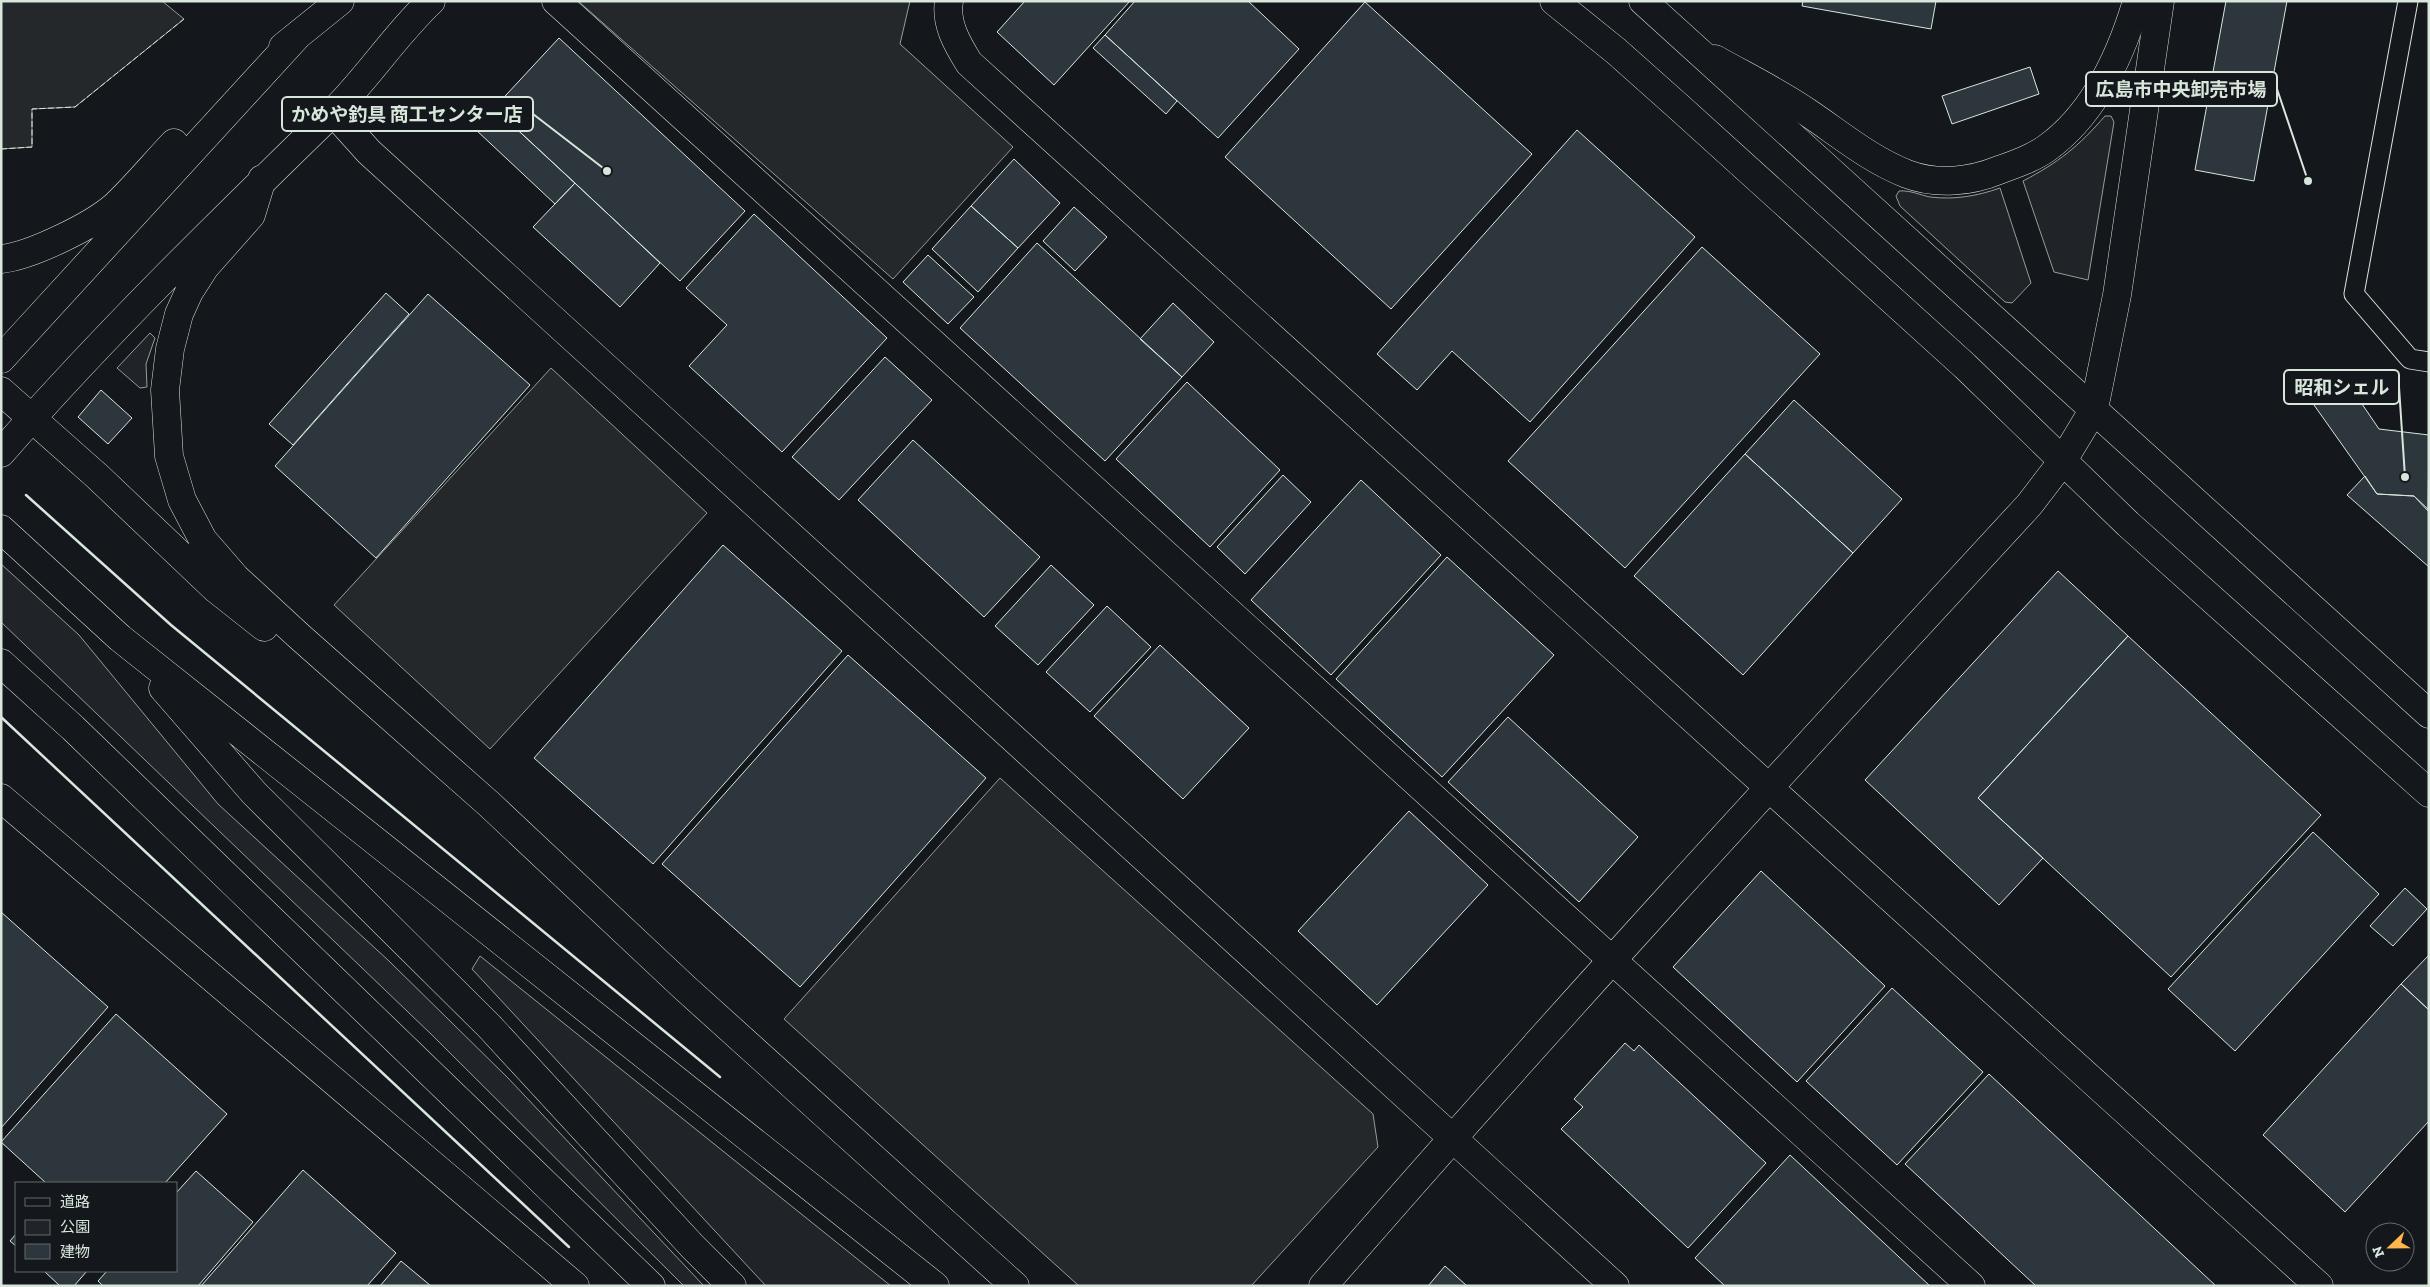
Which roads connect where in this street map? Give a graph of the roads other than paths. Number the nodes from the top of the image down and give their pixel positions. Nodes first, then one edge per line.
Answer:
1 (340, 1) edge
2 (431, 1) edge
3 (556, 1) edge
4 (949, 1) edge
5 (1554, 1) edge
6 (1643, 1) edge
7 (2137, 1) edge
8 (2160, 1) edge
9 (2408, 1) edge
10 (297, 36) junction
11 (1698, 50) junction
12 (333, 112) junction
13 (262, 179) junction
14 (1, 260) edge
15 (1, 358) edge
16 (2429, 362) edge
17 (1, 391) edge
18 (2094, 408) junction
19 (31, 419) junction
20 (1, 453) edge
21 (2062, 462) junction
22 (1, 529) edge
23 (120, 638) junction
24 (1, 664) edge
25 (2429, 714) edge
26 (1769, 787) junction
27 (2427, 789) edge
28 (2, 799) edge
29 (489, 804) junction
30 (1612, 962) junction
31 (1451, 1138) junction
32 (575, 1286) edge
33 (651, 1286) edge
34 (732, 1286) edge
35 (935, 1286) edge
36 (1015, 1286) edge
37 (1323, 1286) edge
38 (1615, 1286) edge
39 (1971, 1286) edge
40 (2320, 1286) edge

1 - 10 street
2 - 12 street
3 - 30 street
4 - 26 street
5 - 21 street
6 - 11 street
7 - 11 street
8 - 18 street
9 - 16 lane
10 - 14 street
10 - 15 street
11 - 18 street
12 - 13 street
12 - 31 street
13 - 19 street
13 - 29 street
17 - 19 street
18 - 21 street
18 - 25 street
19 - 20 street
19 - 29 street
21 - 26 street
21 - 27 street
22 - 23 street
23 - 34 street
23 - 35 street
24 - 33 street
26 - 30 street
26 - 40 street
28 - 32 street
29 - 36 street
30 - 31 street
30 - 39 street
31 - 37 street
31 - 38 street

